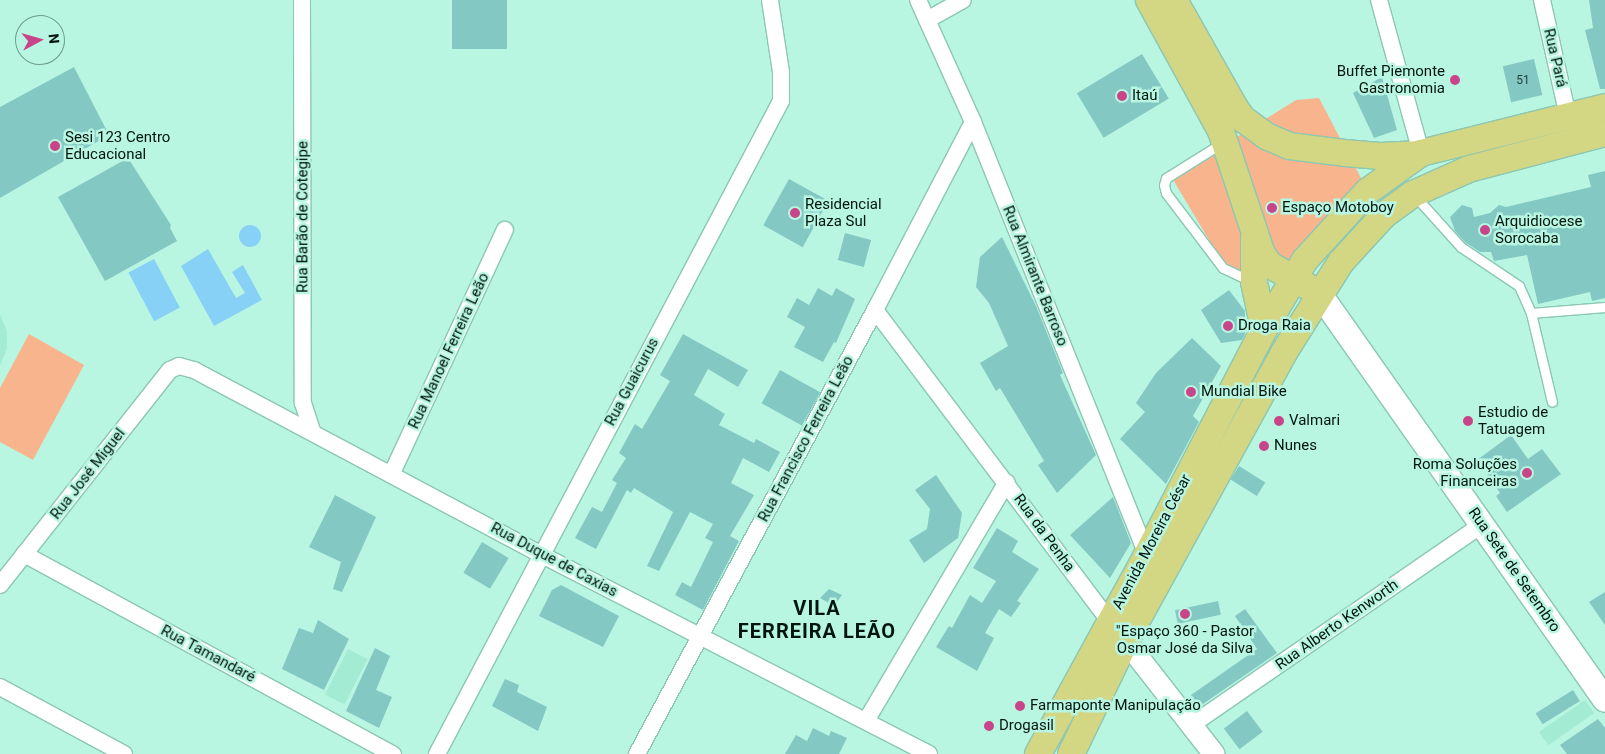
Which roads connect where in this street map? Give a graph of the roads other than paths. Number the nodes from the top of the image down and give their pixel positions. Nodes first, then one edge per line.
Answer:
1 (302, 0) edge
2 (770, 0) edge
3 (918, 0) edge
4 (963, 0) edge
5 (1149, 0) edge
6 (1174, 0) edge
7 (1379, 0) edge
8 (1542, 0) edge
9 (927, 20) junction
10 (1605, 107) edge
11 (1568, 116) junction
12 (973, 122) junction
13 (1605, 133) edge
14 (1225, 142) junction
15 (1289, 146) junction
16 (1345, 153) junction
17 (1421, 153) junction
18 (1241, 188) junction
19 (1368, 191) junction
20 (1413, 194) junction
21 (506, 230) dead end
22 (1254, 235) junction
23 (1341, 262) junction
24 (1293, 279) junction
25 (1254, 282) junction
26 (1319, 293) junction
27 (1605, 307) edge
28 (875, 310) junction
29 (1531, 313) junction
30 (1264, 329) junction
31 (179, 366) joint
32 (1552, 402) dead end
33 (312, 431) junction
34 (392, 473) junction
35 (1007, 482) junction
36 (1482, 525) junction
37 (24, 554) junction
38 (542, 554) junction
39 (1147, 555) junction
40 (0, 586) edge
41 (1118, 631) junction
42 (701, 636) junction
43 (0, 687) edge
44 (1605, 700) edge
45 (866, 721) junction
46 (1193, 724) junction
47 (124, 754) edge
48 (393, 754) edge
49 (437, 754) edge
50 (637, 754) edge
51 (929, 754) edge
52 (1038, 754) edge
53 (1071, 754) edge
54 (1214, 754) edge

1 - 33 street, Rua Barão de Cotegipe
2 - 38 street, Rua Guaicurus
3 - 9 street, Rua Almirante Barroso
4 - 9 street
5 - 14 main road
6 - 15 main road
7 - 17 street
8 - 11 street, Rua Pará
9 - 12 street, Rua Almirante Barroso
10 - 11 main road
11 - 17 main road
12 - 28 street, Rua Francisco Ferreira Leão
12 - 39 street, Rua Almirante Barroso
13 - 20 main road
14 - 18 main road
14 - 25 lane
15 - 16 main road
15 - 18 main road
16 - 17 main road
16 - 19 main road
17 - 19 main road, Avenida Moreira César
18 - 22 main road
19 - 23 main road
19 - 24 main road, Avenida Moreira César
20 - 23 main road
20 - 29 lane
21 - 34 street, Rua Manoel Ferreira Leão
22 - 24 main road
22 - 25 main road
23 - 26 main road, Avenida Moreira César
24 - 26 main road
24 - 30 main road, Avenida Moreira César
25 - 30 main road
26 - 36 main road, Rua Sete de Setembro
26 - 41 main road, Avenida Moreira César
27 - 29 lane
28 - 35 street, Rua da Penha
28 - 42 street, Rua Francisco Ferreira Leão
29 - 32 lane
30 - 39 main road, Avenida Moreira César
31 - 33 street, Rua Duque de Caxias
31 - 37 street, Rua José Miguel
33 - 34 street, Rua Duque de Caxias
34 - 38 street, Rua Duque de Caxias
35 - 41 street, Rua da Penha
35 - 45 street
36 - 44 main road, Rua Sete de Setembro
36 - 46 street, Rua Alberto Kenworth
37 - 40 street, Rua José Miguel
37 - 48 street, Rua Tamandaré
38 - 42 street, Rua Duque de Caxias
38 - 49 street, Rua Guaicurus
39 - 41 main road, Avenida Moreira César
41 - 46 street, Rua da Penha
41 - 52 main road, Avenida Moreira César
41 - 53 main road, Avenida Moreira César
42 - 45 street, Rua Duque de Caxias
42 - 50 street, Rua Francisco Ferreira Leão
43 - 47 street
45 - 51 street, Rua Duque de Caxias
46 - 54 street, Rua da Penha

